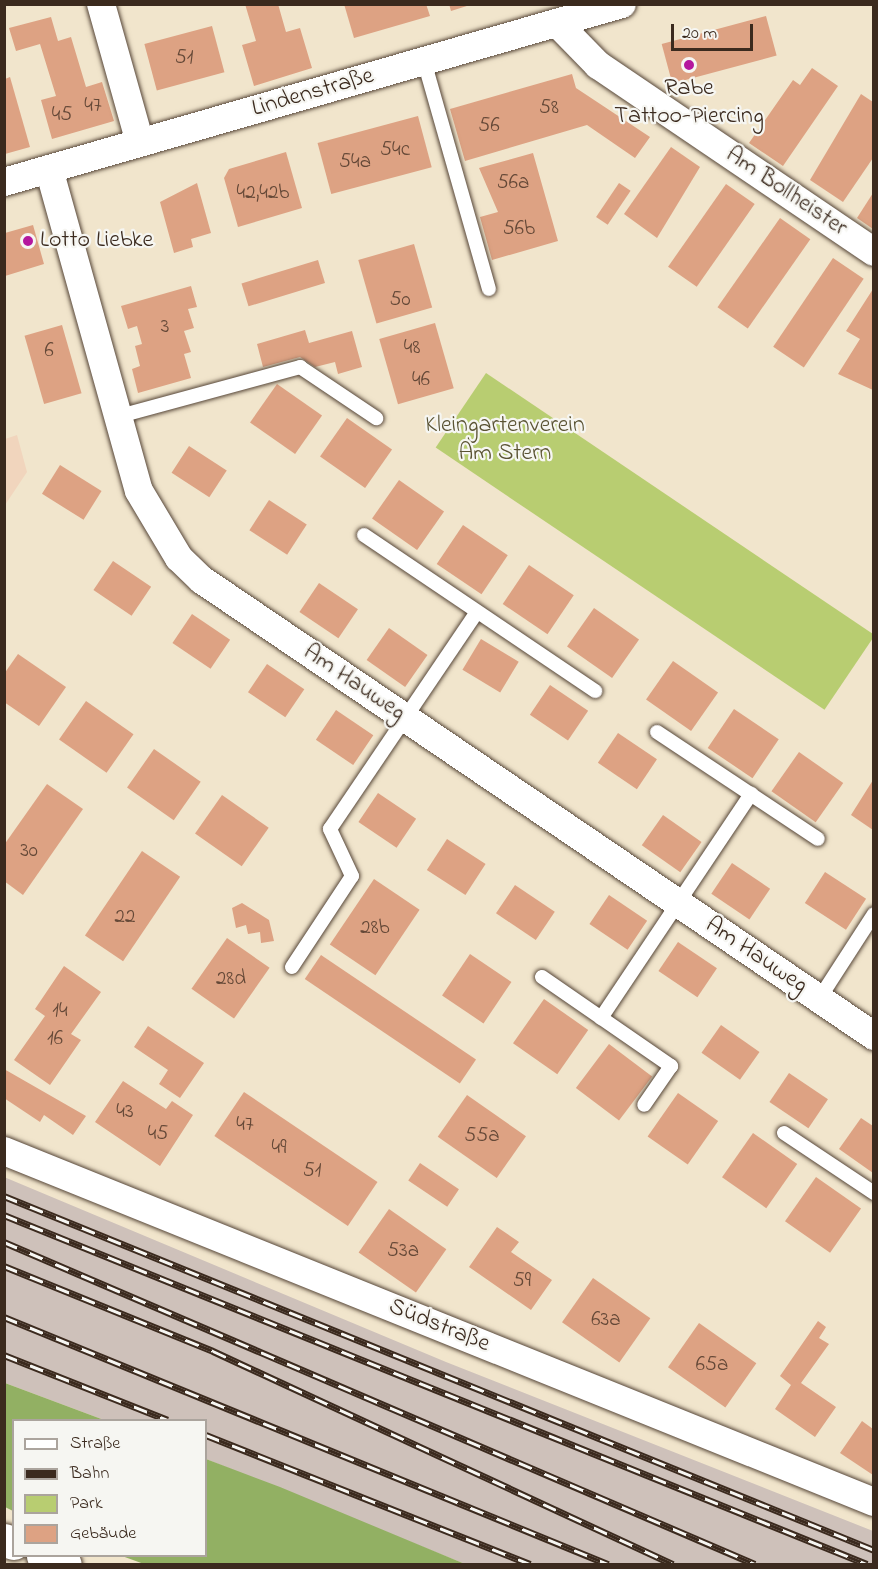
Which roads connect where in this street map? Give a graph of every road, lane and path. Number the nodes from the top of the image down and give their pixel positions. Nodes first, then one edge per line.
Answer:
1 (101, 4) edge
2 (622, 4) edge
3 (557, 23) junction
4 (424, 61) junction
5 (140, 143) junction
6 (49, 169) junction
7 (4, 182) edge
8 (873, 252) edge
9 (489, 290) dead end
10 (116, 417) junction
11 (376, 418) dead end
12 (364, 535) dead end
13 (477, 612) junction
14 (595, 691) dead end
15 (405, 717) junction
16 (657, 732) dead end
17 (751, 794) junction
18 (818, 839) dead end
19 (678, 904) junction
20 (873, 914) edge
21 (292, 967) dead end
22 (542, 977) dead end
23 (819, 999) junction
24 (601, 1018) junction
25 (873, 1036) edge
26 (644, 1105) dead end
27 (784, 1133) dead end
28 (4, 1151) edge
29 (873, 1193) edge
30 (873, 1502) edge
31 (46, 1557) edge
32 (65, 1564) edge

1 - 5 street
2 - 3 street, Lindenstraße
3 - 4 street, Lindenstraße
3 - 8 street, Am Bollheister
4 - 5 street, Lindenstraße
4 - 9 lane
5 - 6 street, Lindenstraße
6 - 7 street, Lindenstraße
6 - 10 street, Am Hauweg
10 - 11 lane
10 - 15 street, Am Hauweg
12 - 13 lane
13 - 14 lane
13 - 15 lane
15 - 19 street, Am Hauweg
15 - 21 lane
16 - 17 lane
17 - 18 lane
17 - 19 lane
19 - 23 street, Am Hauweg
19 - 24 lane
20 - 23 lane
22 - 24 lane
23 - 25 street, Am Hauweg
24 - 26 lane
27 - 29 lane
28 - 30 street, Südstraße
31 - 32 highway

